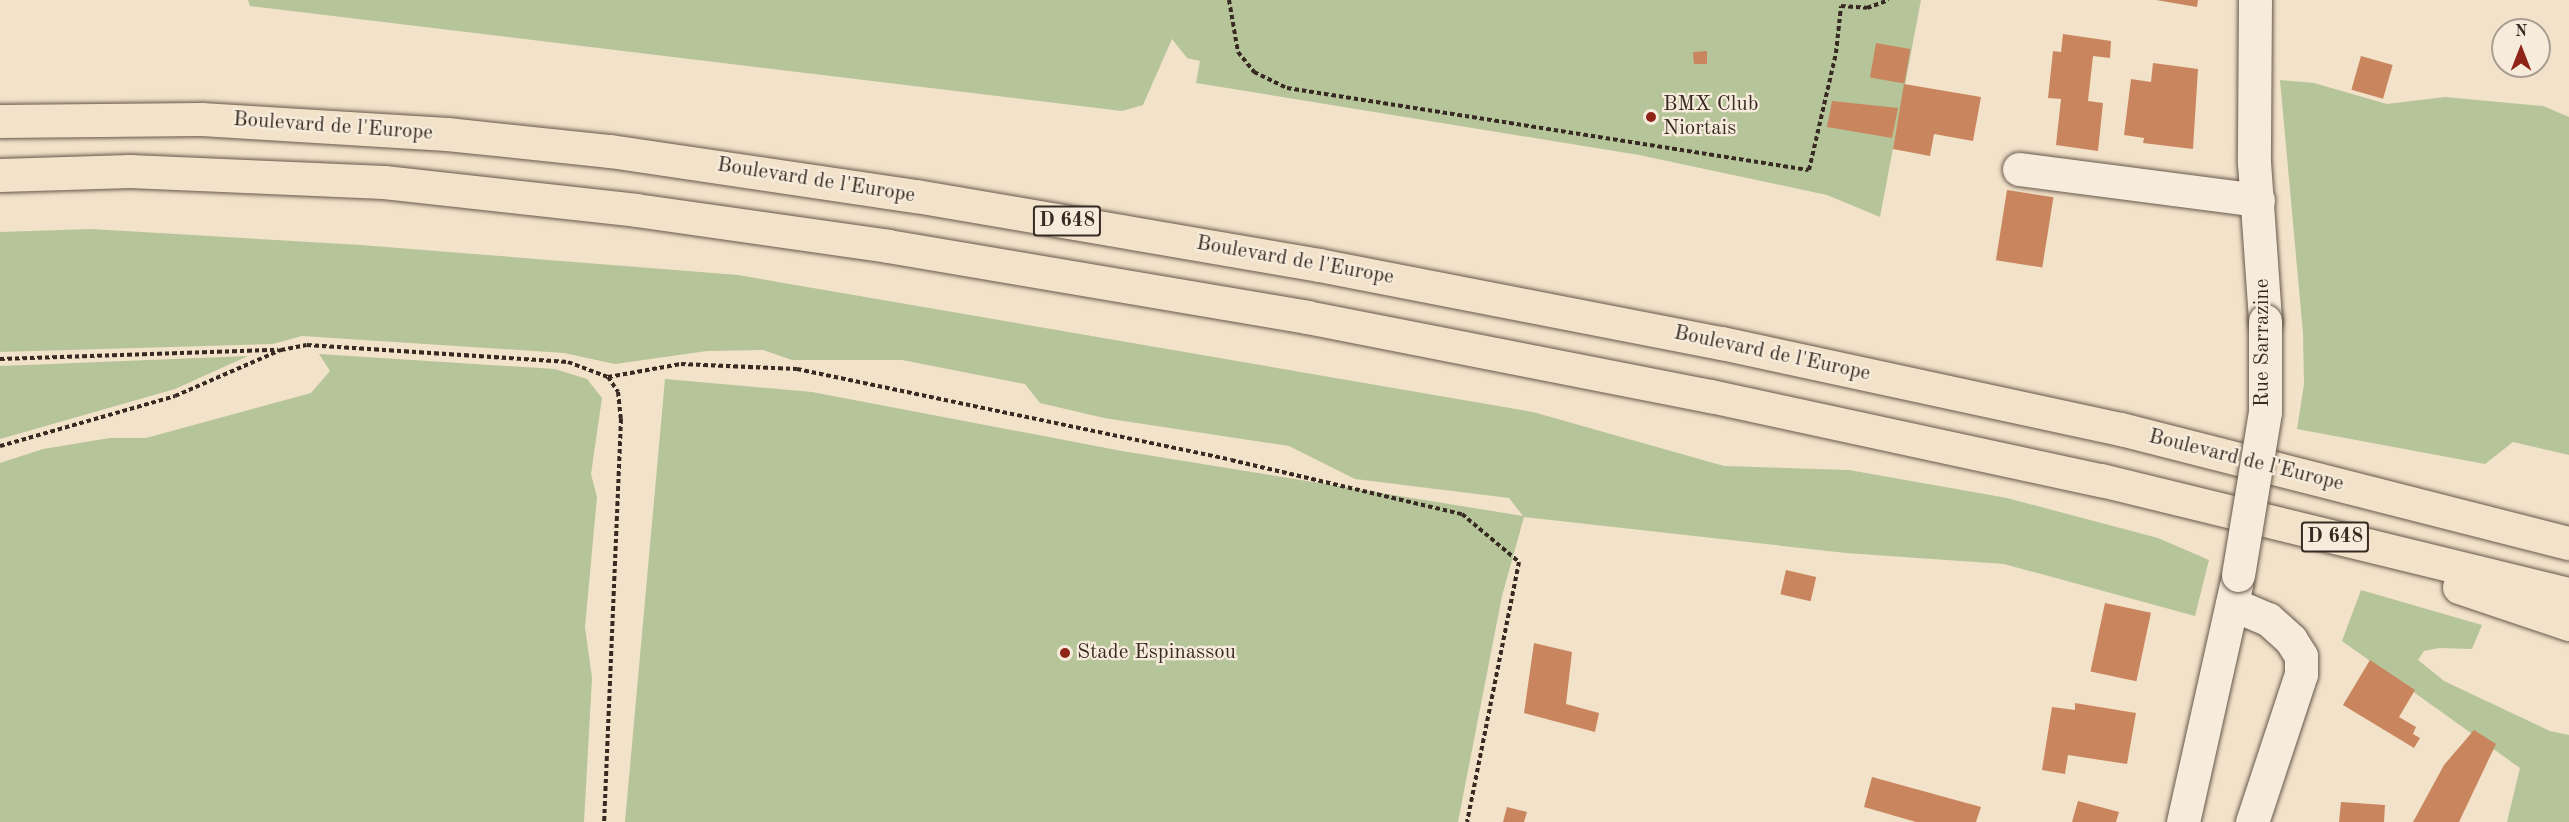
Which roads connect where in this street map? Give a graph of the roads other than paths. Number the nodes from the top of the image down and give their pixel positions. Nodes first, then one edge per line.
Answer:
1 (2255, 0) edge
2 (0, 121) edge
3 (2019, 169) dead end
4 (0, 175) edge
5 (2258, 200) junction
6 (2121, 429) junction
7 (2101, 480) junction
8 (2569, 523) edge
9 (2569, 543) edge
10 (2235, 590) junction
11 (2569, 594) edge
12 (2569, 624) edge
13 (2183, 822) edge
14 (2252, 822) edge

1 - 5 street, Rue Sarrazine
2 - 6 highway, Boulevard de l'Europe / D 648
3 - 5 street
4 - 7 highway, D 648
5 - 10 street, Rue Sarrazine, bridge
6 - 8 highway
6 - 9 highway, Boulevard de l'Europe / D 648
7 - 11 highway, D 648
7 - 12 highway
10 - 13 street, Rue Sarrazine
10 - 14 street

